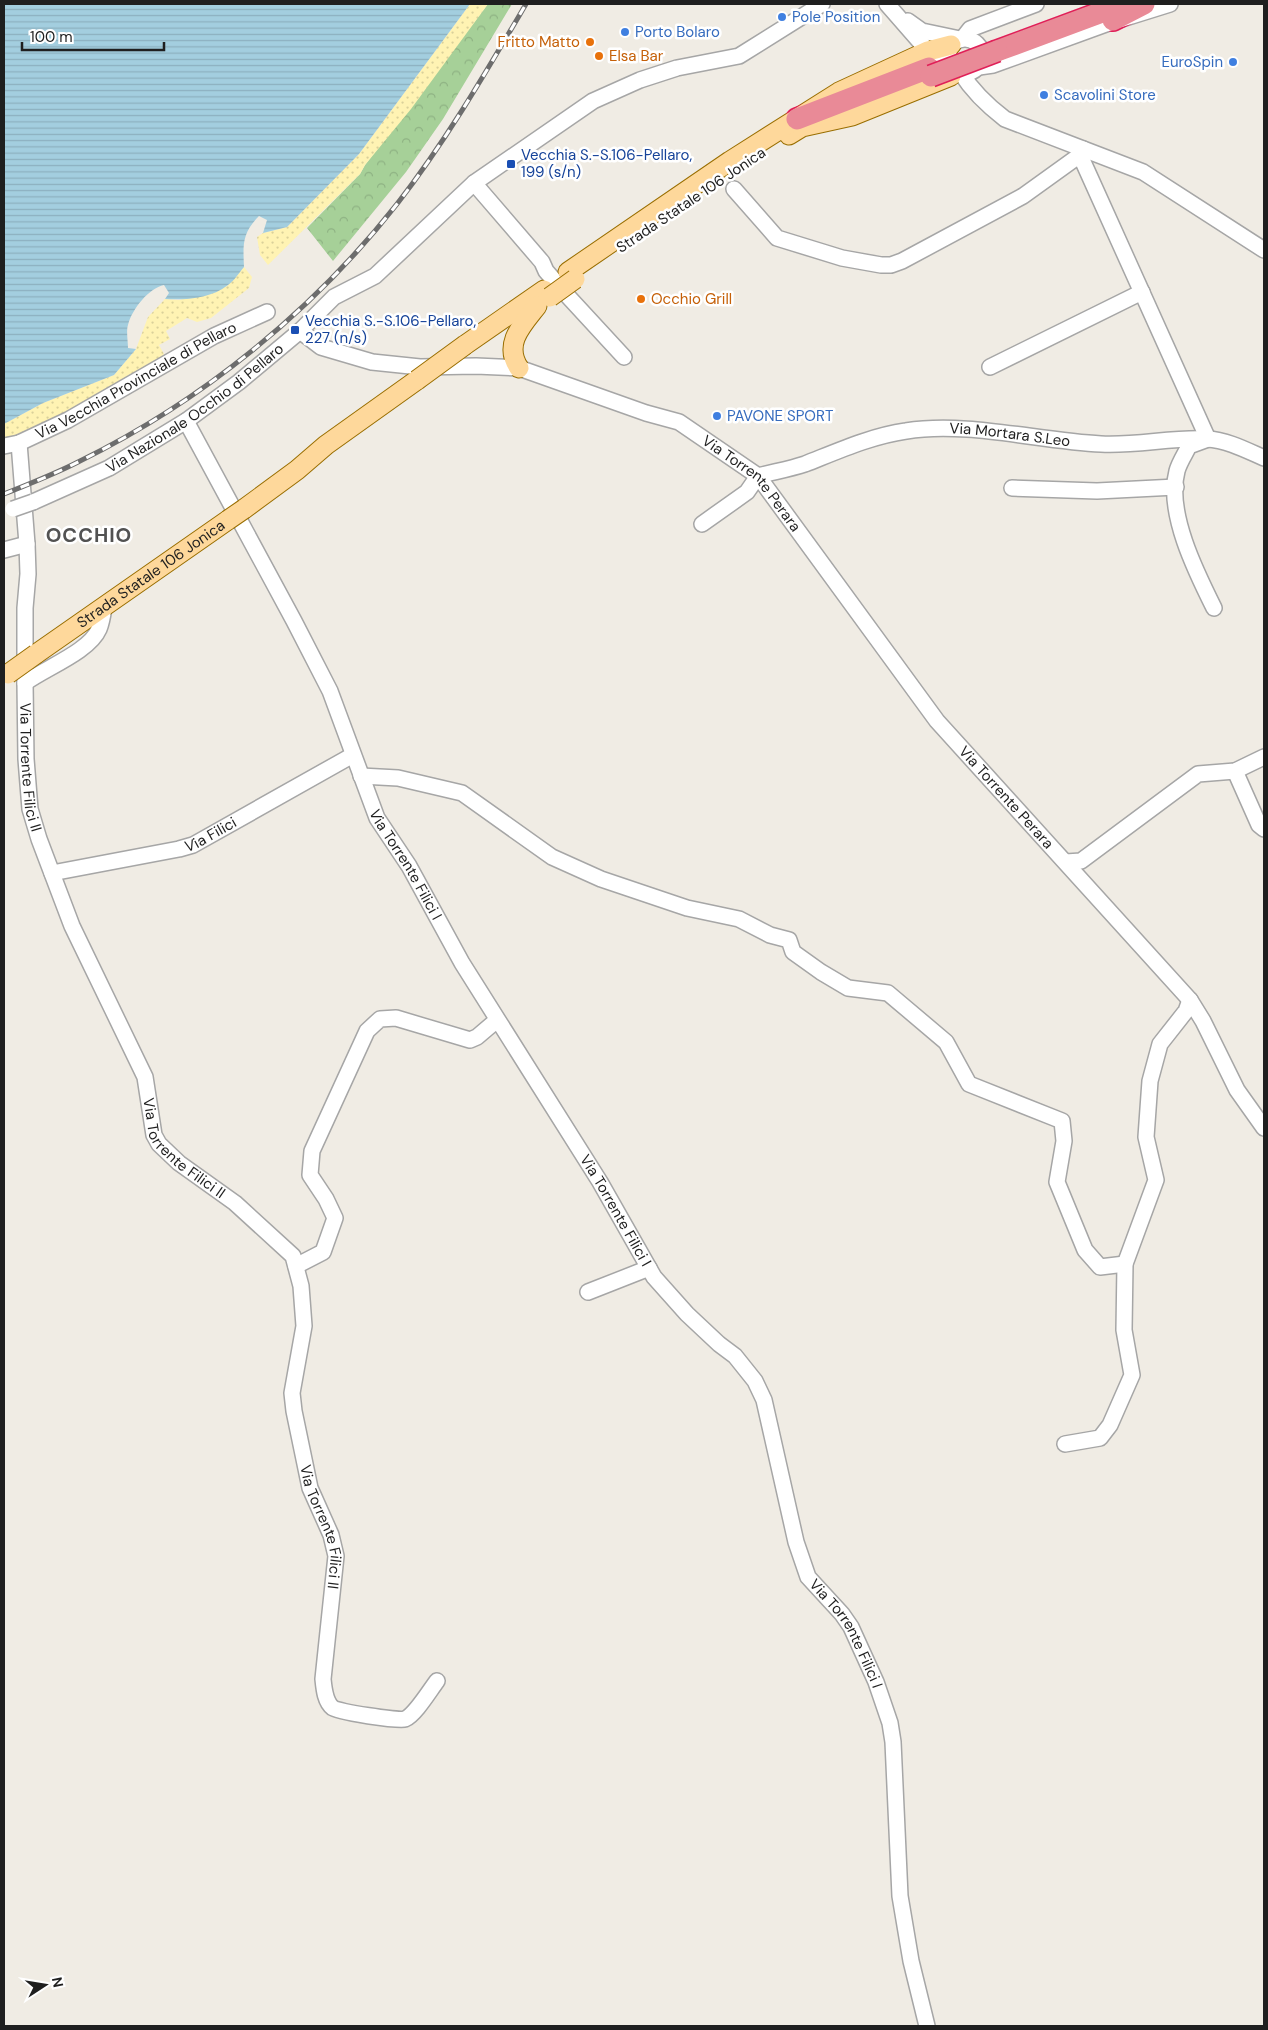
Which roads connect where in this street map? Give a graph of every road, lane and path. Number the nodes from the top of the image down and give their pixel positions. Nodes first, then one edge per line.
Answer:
1 (822, 4) edge
2 (1036, 4) edge
3 (1092, 4) edge
4 (1124, 4) edge
5 (1144, 4) edge
6 (1170, 4) edge
7 (892, 8) edge
8 (1106, 24) junction
9 (996, 46) junction
10 (953, 60) junction
11 (800, 123) junction
12 (1081, 152) junction
13 (474, 183) junction
14 (734, 189) dead end
15 (1264, 250) edge
16 (556, 288) junction
17 (1142, 292) junction
18 (267, 312) dead end
19 (300, 331) junction
20 (624, 357) dead end
21 (516, 364) junction
22 (990, 368) dead end
23 (186, 421) junction
24 (1208, 439) junction
25 (19, 443) junction
26 (4, 446) edge
27 (1264, 458) edge
28 (758, 476) junction
29 (1176, 487) junction
30 (1012, 488) dead end
31 (9, 511) edge
32 (702, 524) dead end
33 (27, 544) junction
34 (4, 550) edge
35 (1214, 608) dead end
36 (97, 616) junction
37 (6, 675) edge
38 (25, 683) junction
39 (353, 755) junction
40 (1264, 757) edge
41 (1235, 771) junction
42 (361, 776) junction
43 (1264, 829) edge
44 (1066, 862) junction
45 (52, 874) junction
46 (1190, 1000) junction
47 (497, 1020) junction
48 (1264, 1128) edge
49 (1125, 1264) junction
50 (296, 1266) junction
51 (649, 1268) junction
52 (588, 1292) dead end
53 (1065, 1444) dead end
54 (437, 1681) dead end
55 (927, 2026) edge

1 - 13 street, Via Nazionale Occhio di Pellaro
2 - 10 street
3 - 9 highway, Strada Statale 106 Jonica
4 - 9 highway, Strada Statale 106 Jonica
5 - 8 highway
6 - 8 street
7 - 10 street
7 - 10 street
8 - 10 street
9 - 10 highway, Strada Statale 106 Jonica
10 - 11 highway, Strada Statale 106 Jonica
10 - 11 main road
10 - 12 street
11 - 16 main road, Strada Statale 106 Jonica
12 - 14 street
12 - 15 street
12 - 17 street
13 - 16 street
13 - 19 street, Via Nazionale Occhio di Pellaro
16 - 20 street
16 - 21 main road
16 - 36 main road, Strada Statale 106 Jonica, bridge
17 - 22 street
17 - 24 street
18 - 25 street, Via Vecchia Provinciale di Pellaro
19 - 21 street, Via Torrente Perara
19 - 23 street, Via Nazionale Occhio di Pellaro
21 - 28 street, Via Torrente Perara
23 - 31 street, Via Nazionale Occhio di Pellaro, bridge
23 - 39 street, Via Torrente Filici I
24 - 27 street, Via Mortara S.Leo
24 - 28 street, Via Mortara S.Leo
24 - 29 street
25 - 26 street, Via Vecchia Provinciale di Pellaro
25 - 33 street, Via Torrente Filici II
28 - 32 street
28 - 44 street, Via Torrente Perara
29 - 30 street
29 - 35 street
33 - 34 street
33 - 38 street, Via Torrente Filici II
36 - 37 main road, Strada Statale 106 Jonica, bridge
36 - 38 street
38 - 45 street, Via Torrente Filici II
39 - 42 street, Via Torrente Filici I
39 - 45 street, Via Filici
40 - 41 street
41 - 43 street
41 - 44 street, Via Torrente Perara
42 - 47 street, Via Torrente Filici I
42 - 49 street
44 - 46 street, Via Torrente Perara
45 - 50 street, Via Torrente Filici II
46 - 48 street, Via Torrente Perara
46 - 49 street
47 - 50 street
47 - 51 street, Via Torrente Filici I
49 - 53 street
50 - 54 street, Via Torrente Filici II
51 - 52 street
51 - 55 street, Via Torrente Filici I

